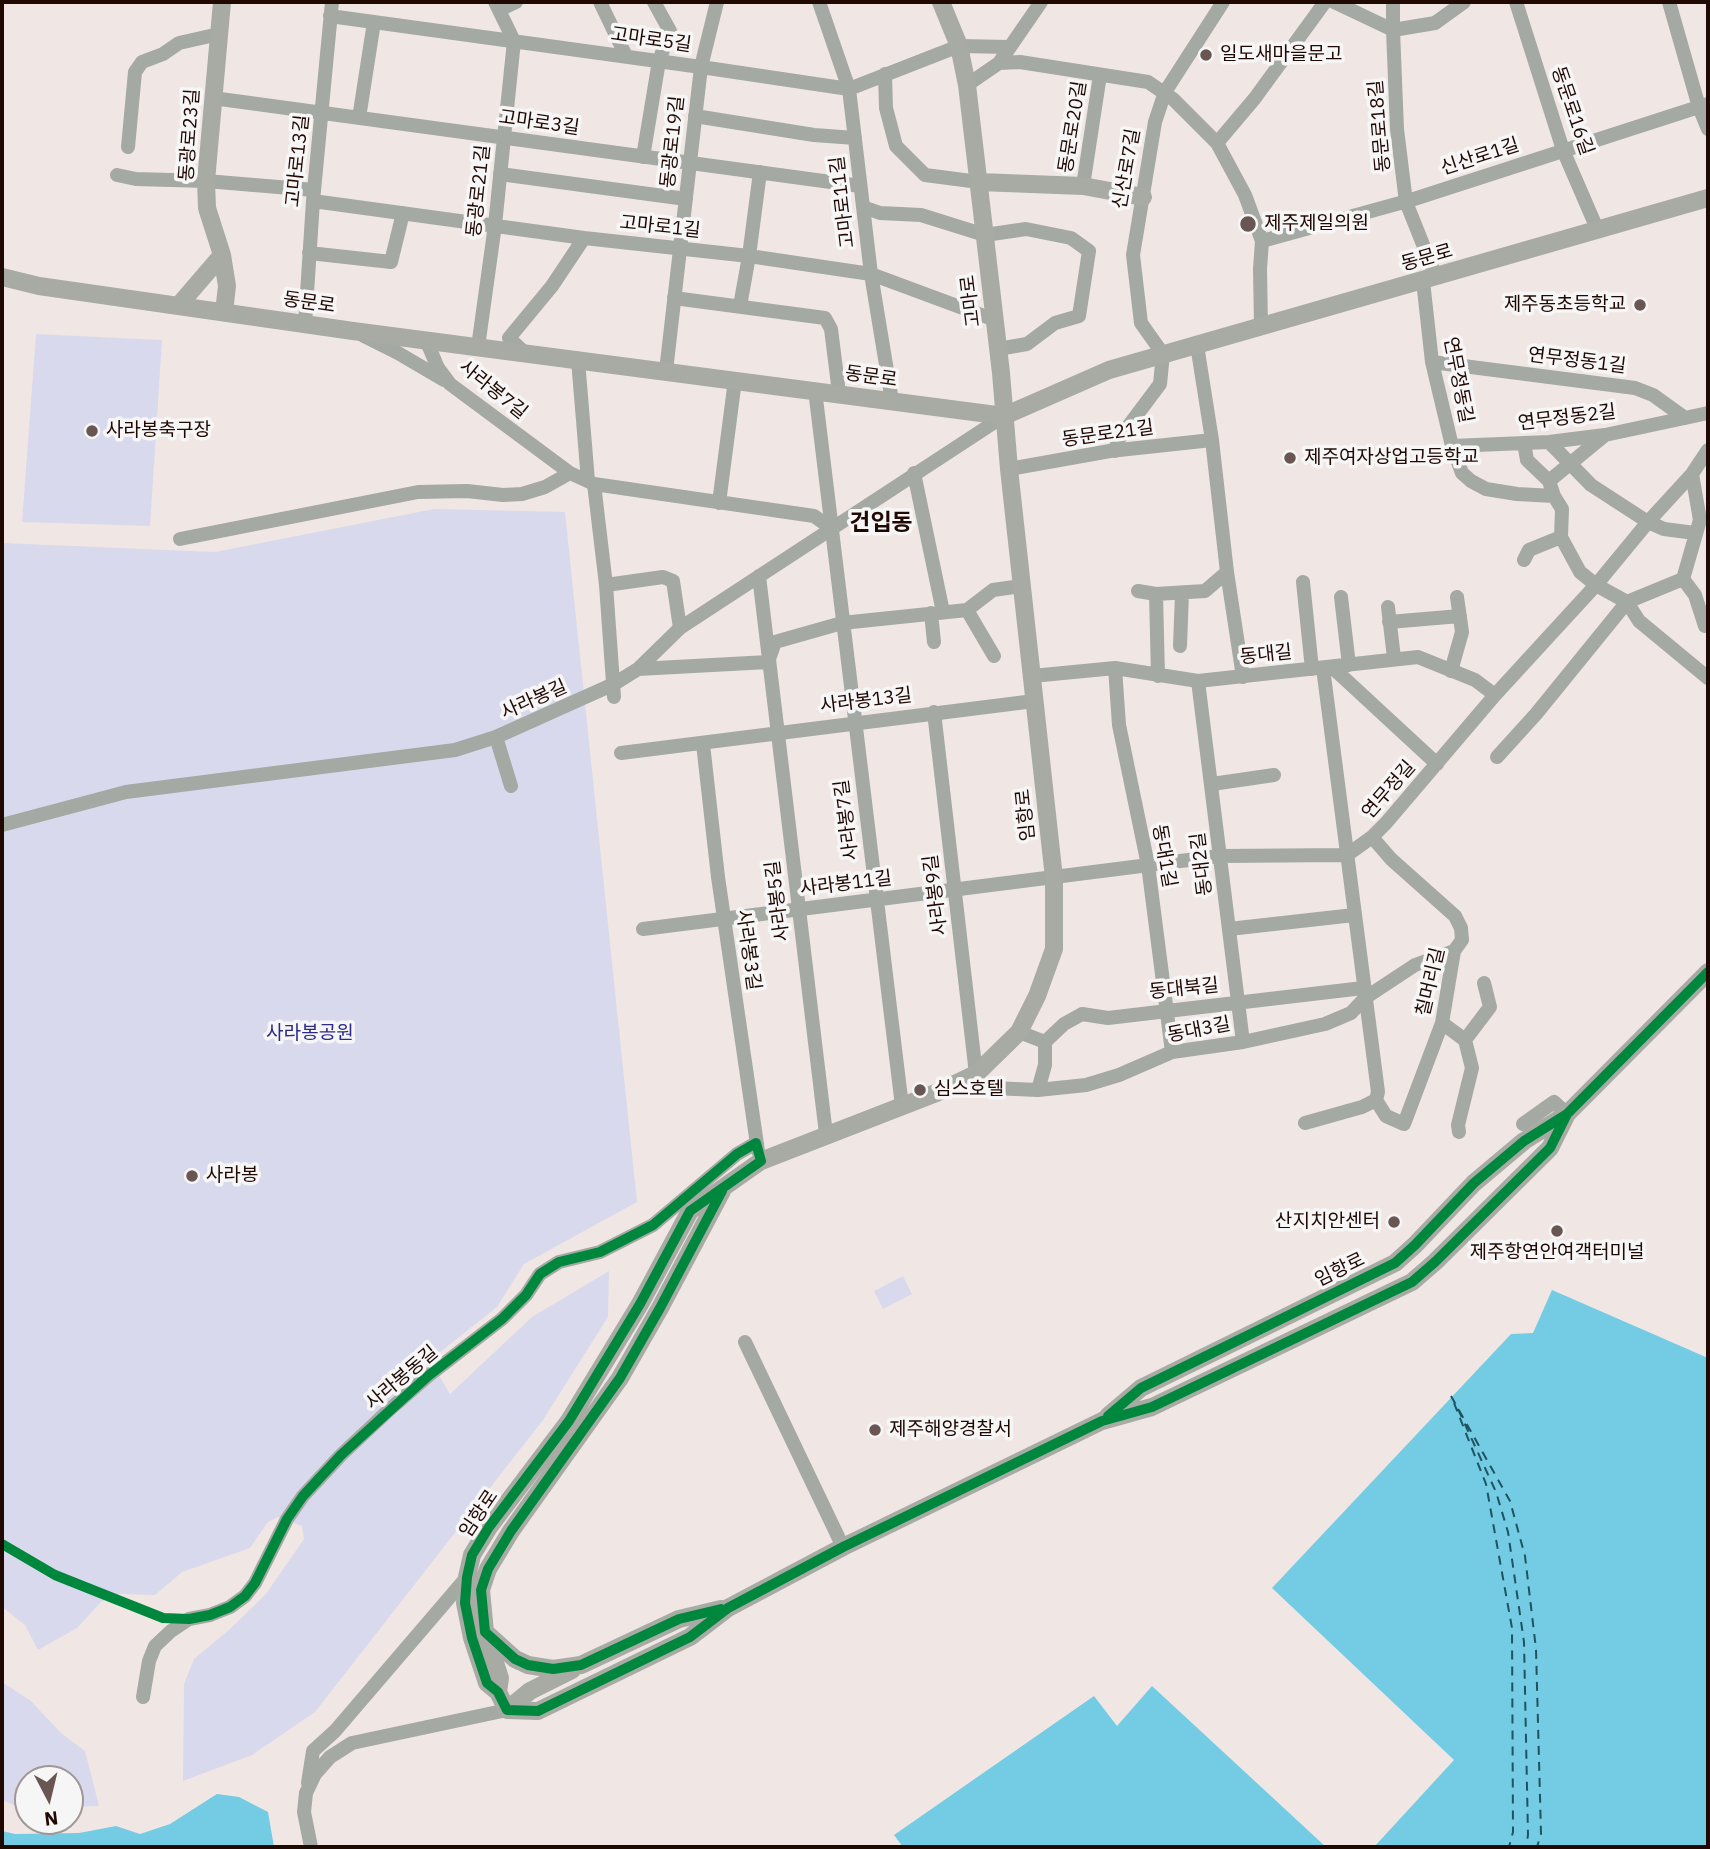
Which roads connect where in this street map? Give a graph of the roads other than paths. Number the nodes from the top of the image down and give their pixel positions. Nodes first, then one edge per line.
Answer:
1 (222, 2) edge
2 (516, 2) edge
3 (600, 2) edge
4 (654, 2) edge
5 (718, 2) edge
6 (819, 2) edge
7 (941, 2) edge
8 (1041, 2) edge
9 (1223, 2) edge
10 (1325, 2) edge
11 (1334, 2) edge
12 (1393, 2) edge
13 (1464, 2) edge
14 (1516, 2) edge
15 (1669, 2) edge
16 (497, 6) edge
17 (331, 9) edge
18 (374, 22) junction
19 (1392, 30) junction
20 (219, 34) junction
21 (514, 41) junction
22 (959, 46) junction
23 (1010, 47) junction
24 (626, 56) junction
25 (659, 61) junction
26 (999, 63) junction
27 (701, 67) junction
28 (885, 74) junction
29 (1100, 75) junction
30 (968, 85) junction
31 (849, 89) junction
32 (1165, 92) junction
33 (213, 98) junction
34 (1704, 106) edge
35 (323, 113) junction
36 (695, 116) junction
37 (359, 118) junction
38 (1708, 129) edge
39 (504, 138) junction
40 (855, 138) junction
41 (1217, 143) junction
42 (128, 147) dead end
43 (1563, 150) junction
44 (643, 157) junction
45 (690, 163) junction
46 (760, 172) junction
47 (500, 174) junction
48 (117, 175) dead end
49 (206, 181) junction
50 (979, 182) junction
51 (860, 186) junction
52 (1083, 186) junction
53 (314, 196) junction
54 (1143, 197) junction
55 (1708, 198) edge
56 (686, 200) junction
57 (1406, 202) junction
58 (863, 207) junction
59 (403, 213) junction
60 (495, 225) junction
61 (1598, 230) junction
62 (985, 235) junction
63 (584, 238) junction
64 (1262, 241) junction
65 (679, 249) junction
66 (309, 253) junction
67 (222, 255) junction
68 (749, 256) junction
69 (871, 274) junction
70 (2, 277) edge
71 (1429, 279) junction
72 (2, 286) edge
73 (39, 286) junction
74 (674, 298) junction
75 (179, 305) junction
76 (740, 306) junction
77 (223, 312) junction
78 (995, 320) junction
79 (305, 324) junction
80 (1261, 327) junction
81 (353, 331) junction
82 (426, 341) junction
83 (1197, 345) junction
84 (478, 347) junction
85 (998, 349) junction
86 (525, 353) junction
87 (1163, 354) junction
88 (578, 360) junction
89 (1433, 362) junction
90 (666, 371) junction
91 (735, 380) junction
92 (450, 384) junction
93 (815, 390) junction
94 (839, 393) junction
95 (892, 401) junction
96 (1708, 413) edge
97 (1004, 416) junction
98 (1685, 418) junction
99 (1605, 435) junction
100 (1212, 440) junction
101 (1549, 442) junction
102 (1524, 443) junction
103 (1452, 446) junction
104 (1115, 451) junction
105 (1708, 454) edge
106 (1569, 463) junction
107 (1009, 469) junction
108 (570, 472) junction
109 (914, 473) junction
110 (1692, 474) junction
111 (1549, 481) junction
112 (591, 482) junction
113 (1554, 496) junction
114 (719, 503) junction
115 (1648, 522) junction
116 (1701, 526) edge
117 (831, 528) junction
118 (1561, 537) junction
119 (180, 538) dead end
120 (1524, 560) dead end
121 (1227, 572) junction
122 (759, 576) junction
123 (1683, 579) junction
124 (1303, 582) dead end
125 (606, 585) junction
126 (1596, 585) junction
127 (1021, 586) junction
128 (1138, 591) dead end
129 (1182, 593) junction
130 (1156, 594) junction
131 (1341, 597) dead end
132 (1457, 597) dead end
133 (1628, 602) junction
134 (967, 610) junction
135 (937, 613) junction
136 (1460, 616) junction
137 (842, 623) junction
138 (1705, 626) dead end
139 (680, 628) junction
140 (934, 642) dead end
141 (1180, 646) dead end
142 (994, 656) dead end
143 (1394, 658) junction
144 (768, 662) junction
145 (1349, 665) junction
146 (638, 668) junction
147 (1115, 668) junction
148 (1323, 668) junction
149 (1705, 669) edge
150 (1451, 671) junction
151 (1032, 676) junction
152 (1158, 676) junction
153 (1243, 677) junction
154 (1198, 681) junction
155 (614, 690) junction
156 (1495, 695) junction
157 (1034, 701) junction
158 (934, 712) junction
159 (854, 722) junction
160 (777, 732) junction
161 (496, 737) junction
162 (703, 744) junction
163 (621, 752) dead end
164 (1497, 757) dead end
165 (1437, 764) junction
166 (1274, 775) dead end
167 (1212, 784) junction
168 (511, 786) dead end
169 (2, 825) edge
170 (1372, 837) junction
171 (1347, 855) junction
172 (1220, 856) junction
173 (1148, 865) junction
174 (1054, 878) junction
175 (954, 890) junction
176 (876, 901) junction
177 (798, 909) junction
178 (1354, 915) junction
179 (724, 919) junction
180 (643, 929) dead end
181 (1229, 929) junction
182 (1454, 951) junction
183 (1708, 972) edge
184 (1483, 983) dead end
185 (1364, 993) junction
186 (1239, 1003) junction
187 (1167, 1009) junction
188 (1442, 1023) junction
189 (1019, 1032) junction
190 (1465, 1040) junction
191 (1045, 1042) junction
192 (1243, 1042) junction
193 (1172, 1052) junction
194 (976, 1074) junction
195 (992, 1088) dead end
196 (1038, 1090) junction
197 (1376, 1100) junction
198 (901, 1106) junction
199 (1567, 1114) junction
200 (1305, 1123) dead end
201 (1523, 1124) dead end
202 (1459, 1132) dead end
203 (826, 1134) junction
204 (756, 1143) junction
205 (761, 1161) junction
206 (724, 1188) junction
207 (667, 1214) junction
208 (662, 1235) dead end
209 (745, 1342) dead end
210 (1102, 1421) junction
211 (843, 1547) junction
212 (467, 1577) junction
213 (728, 1608) junction
214 (485, 1632) junction
215 (581, 1665) junction
216 (498, 1692) junction
217 (143, 1697) dead end
218 (507, 1710) junction
219 (306, 1793) junction
220 (311, 1847) edge

1 - 20 main road, 동광로23길
2 - 16 street
3 - 24 street
4 - 25 street
5 - 27 street, 동광로19길
6 - 31 street, 고마로11길
7 - 22 main road, 고마로
8 - 23 street
9 - 32 street, 신산로7길
10 - 41 street
11 - 19 street
12 - 19 street, 동문로18길
13 - 19 street
14 - 43 street, 동문로16길
15 - 34 street
16 - 21 street
17 - 18 street, 고마로5길
17 - 35 street, 고마로13길
18 - 21 street, 고마로5길
18 - 37 street
19 - 57 street, 동문로18길
20 - 33 main road, 동광로23길
20 - 42 street
21 - 24 street, 고마로5길
21 - 39 street, 동광로21길
22 - 23 street
22 - 28 street
22 - 30 main road, 고마로
23 - 26 street
24 - 25 street, 고마로5길
25 - 27 street, 고마로5길
25 - 44 street
26 - 29 street, 동문로20길
26 - 30 street
27 - 31 street, 고마로5길
27 - 36 street, 동광로19길
28 - 31 street
28 - 50 street
29 - 32 street, 동문로20길
29 - 52 street, 동문로20길
30 - 50 main road, 고마로
31 - 40 street, 고마로11길
32 - 41 street, 동문로20길
32 - 54 street, 신산로7길
33 - 35 street, 고마로3길
33 - 49 main road, 동광로23길
34 - 38 street
34 - 43 street, 신산로1길
35 - 37 street, 고마로3길
35 - 53 street, 고마로13길
36 - 40 street
36 - 45 street, 동광로19길
37 - 39 street, 고마로3길
39 - 44 street, 고마로3길
39 - 47 street, 동광로21길
40 - 51 street, 고마로11길
41 - 64 street, 동문로20길
43 - 57 street, 신산로1길
43 - 61 street, 동문로16길
44 - 45 street, 고마로3길
45 - 46 street, 고마로3길
45 - 56 street, 동광로19길
46 - 51 street, 고마로3길
46 - 68 street
47 - 56 street
47 - 60 street, 동광로21길
48 - 49 street, 고마로1길
49 - 53 street, 고마로1길
49 - 67 main road, 동광로23길
50 - 52 main road
50 - 62 main road, 고마로
51 - 58 street, 고마로11길
52 - 54 main road
53 - 59 street, 고마로1길
53 - 66 street, 고마로13길
54 - 87 street, 신산로7길
55 - 61 main road, 동문로
56 - 65 street, 동광로19길
57 - 64 street, 신산로1길
57 - 71 street, 동문로18길
58 - 62 street
58 - 69 street, 고마로11길
59 - 60 street, 고마로1길
59 - 66 street
60 - 63 street, 고마로1길
60 - 84 street, 동광로21길
61 - 71 main road, 동문로
62 - 78 main road, 고마로
62 - 85 street
63 - 65 street, 고마로1길
63 - 86 street
64 - 80 street, 동문로20길
65 - 68 street, 고마로1길
65 - 74 street, 동광로19길
66 - 79 street, 고마로13길
67 - 75 main road
67 - 77 main road, 동광로23길
68 - 69 street, 고마로1길
68 - 76 street
69 - 78 street, 고마로1길
69 - 95 street, 고마로11길
70 - 73 main road, 동문로
71 - 80 main road, 동문로
71 - 89 street, 연무정동길
72 - 73 street
73 - 75 main road, 동문로
74 - 76 street
74 - 90 street, 동광로19길
75 - 77 main road, 동문로
76 - 94 street
77 - 79 main road, 동문로
78 - 85 main road, 고마로
79 - 81 main road, 동문로
80 - 83 main road, 동문로
81 - 82 main road, 동문로
81 - 92 street
82 - 84 main road, 동문로
82 - 92 street, 사라봉7길
83 - 87 main road, 동문로
83 - 100 street
84 - 86 main road, 동문로
85 - 97 main road, 고마로
86 - 88 main road, 동문로
87 - 97 main road, 동문로
87 - 104 street
88 - 90 main road, 동문로
88 - 112 street
89 - 98 street, 연무정동1길
89 - 103 street, 연무정동길
90 - 91 main road, 동문로
91 - 93 main road, 동문로
91 - 114 street
92 - 108 street, 사라봉7길
93 - 94 main road, 동문로
93 - 117 street, 사라봉7길
94 - 95 main road, 동문로
95 - 97 main road, 동문로
96 - 98 street
97 - 107 main road, 임항로
97 - 109 street, 사라봉길
98 - 99 street, 연무정동2길
99 - 101 street, 연무정동2길
99 - 106 street
100 - 104 street, 동문로21길
100 - 121 street
101 - 102 street, 연무정동2길
101 - 106 street
102 - 103 street, 연무정동2길
102 - 111 street
103 - 113 street, 연무정동길
104 - 107 street, 동문로21길
105 - 110 street, 연무정길
106 - 111 street
106 - 115 street
107 - 127 main road, 임항로
108 - 112 street, 사라봉7길
108 - 119 street
109 - 117 street, 사라봉길
109 - 135 street
110 - 115 street, 연무정길
110 - 116 street
111 - 113 street
112 - 114 street, 사라봉7길
112 - 125 street
113 - 118 street
114 - 117 street, 사라봉7길
115 - 116 street
115 - 126 street, 연무정길
116 - 123 street
117 - 122 street, 사라봉길
117 - 137 street, 사라봉7길
118 - 120 street
118 - 126 street
121 - 129 street
121 - 153 street
122 - 139 street, 사라봉길
122 - 144 street, 사라봉5길
123 - 133 street
123 - 138 street
124 - 148 street
125 - 139 street
125 - 155 street
126 - 133 street
126 - 156 street, 연무정길
127 - 134 street
127 - 151 main road, 임항로
128 - 130 street
129 - 130 street
129 - 141 street
130 - 152 street
131 - 145 street
132 - 136 street
133 - 149 street
133 - 164 street
134 - 135 street
134 - 142 street
135 - 137 street
135 - 140 street
136 - 143 street
136 - 150 street
137 - 144 street
137 - 159 street, 사라봉7길
139 - 146 street, 사라봉길
143 - 145 street, 동대길
143 - 150 street, 동대길
144 - 146 street
144 - 160 street, 사라봉5길
145 - 148 street, 동대길
146 - 155 street, 사라봉길
147 - 151 street, 동대길
147 - 152 street, 동대길
147 - 173 street, 동대1길
148 - 153 street, 동대길
148 - 165 street
148 - 171 street
150 - 156 street, 동대길
151 - 157 main road, 임항로
152 - 154 street, 동대길
153 - 154 street, 동대길
154 - 167 street, 동대2길
155 - 161 street, 사라봉길
156 - 165 street, 연무정길
157 - 158 street, 사라봉13길
157 - 174 main road, 임항로
158 - 159 street, 사라봉13길
158 - 175 street, 사라봉9길
159 - 160 street, 사라봉13길
159 - 176 street, 사라봉7길
160 - 162 street, 사라봉13길
160 - 177 street, 사라봉5길
161 - 168 street
161 - 169 street, 사라봉길
162 - 163 street, 사라봉13길
162 - 179 street, 사라봉3길
165 - 170 street, 연무정길
166 - 167 street
167 - 172 street, 동대2길
170 - 171 street, 연무정길
170 - 182 street, 칠머리길
171 - 172 street
171 - 178 street
172 - 173 street
172 - 181 street, 동대2길
173 - 174 street
173 - 187 street, 동대1길
174 - 175 street, 사라봉11길
174 - 189 main road, 임항로
175 - 176 street, 사라봉11길
175 - 194 street, 사라봉9길
176 - 177 street, 사라봉11길
176 - 198 street, 사라봉7길
177 - 179 street, 사라봉11길
177 - 203 street, 사라봉5길
178 - 181 street
178 - 185 street
179 - 180 street, 사라봉11길
179 - 204 street, 사라봉3길
181 - 186 street, 동대2길
182 - 185 street, 동대3길
182 - 188 street, 칠머리길
183 - 199 main road, 임항로
184 - 190 street
185 - 186 street, 동대북길
185 - 192 street, 동대3길
185 - 197 street
186 - 187 street, 동대북길
186 - 192 street, 동대2길
187 - 191 street, 동대북길
187 - 193 street, 동대1길
188 - 190 street
188 - 197 street, 칠머리길
189 - 191 street
189 - 194 main road, 임항로
190 - 202 street
191 - 196 street
192 - 193 street, 동대3길
193 - 196 street, 동대3길
194 - 198 main road, 임항로
195 - 196 street, 동대3길
197 - 200 street
198 - 203 main road, 임항로
199 - 201 street
199 - 210 main road, 임항로
199 - 210 main road, 임항로
203 - 205 main road, 임항로
204 - 205 street, 사라봉3길
204 - 207 street, 사라봉동길
205 - 206 main road, 임항로
206 - 212 main road, 임항로
206 - 214 main road, 임항로
207 - 208 street
207 - 217 street, 사라봉동길
209 - 211 street
210 - 211 main road, 임항로
211 - 213 main road, 임항로
212 - 216 main road, 임항로
212 - 219 street
213 - 215 main road, 임항로
213 - 218 main road, 임항로
214 - 215 main road, 임항로
214 - 216 main road, 임항로
215 - 218 main road, 임항로
216 - 218 main road, 임항로
218 - 219 street
219 - 220 street

